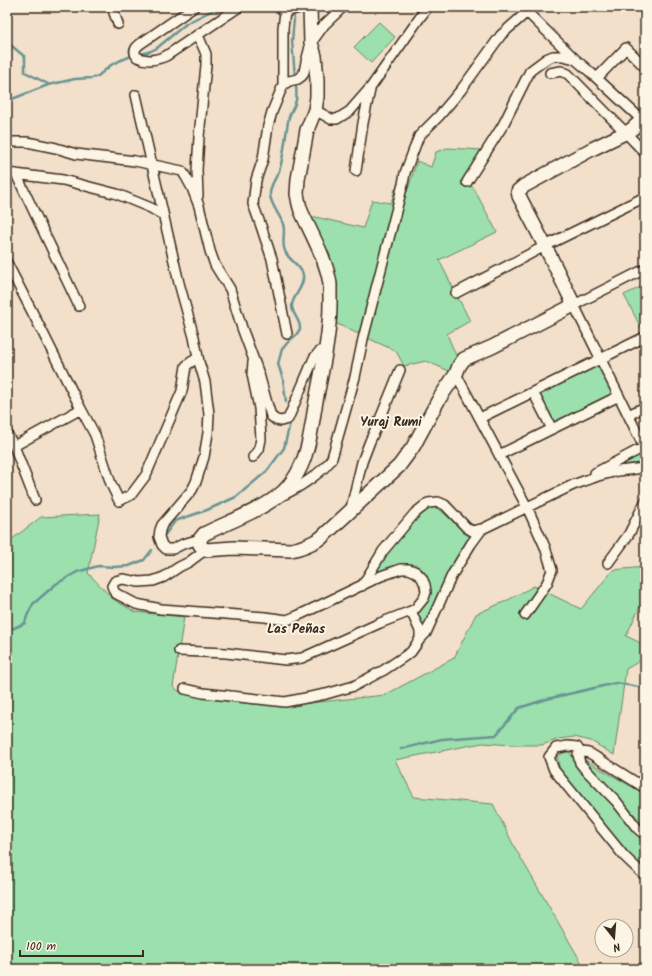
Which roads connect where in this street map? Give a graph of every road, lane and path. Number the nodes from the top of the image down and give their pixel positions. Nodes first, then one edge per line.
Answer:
1 (112, 7) edge
2 (194, 7) edge
3 (239, 7) edge
4 (303, 7) edge
5 (310, 7) edge
6 (343, 7) edge
7 (428, 7) edge
8 (282, 10) edge
9 (528, 10) edge
10 (118, 24) dead end
11 (198, 35) junction
12 (311, 43) junction
13 (575, 59) junction
14 (645, 67) edge
15 (550, 73) dead end
16 (597, 78) junction
17 (283, 85) junction
18 (371, 87) junction
19 (136, 95) dead end
20 (315, 110) junction
21 (644, 120) edge
22 (626, 133) junction
23 (11, 142) dead end
24 (645, 153) edge
25 (151, 164) junction
26 (356, 171) dead end
27 (11, 173) edge
28 (467, 182) dead end
29 (645, 197) edge
30 (199, 206) junction
31 (163, 215) junction
32 (546, 246) junction
33 (7, 263) edge
34 (645, 270) edge
35 (456, 293) dead end
36 (574, 305) junction
37 (79, 306) dead end
38 (287, 334) dead end
39 (645, 337) edge
40 (327, 347) junction
41 (253, 356) junction
42 (198, 358) junction
43 (600, 359) junction
44 (400, 370) dead end
45 (456, 374) junction
46 (533, 392) junction
47 (619, 396) junction
48 (645, 407) edge
49 (81, 409) junction
50 (628, 415) junction
51 (480, 418) junction
52 (552, 429) junction
53 (7, 434) edge
54 (14, 446) junction
55 (499, 455) junction
56 (253, 457) dead end
57 (645, 468) edge
58 (573, 485) junction
59 (274, 498) junction
60 (35, 500) dead end
61 (645, 502) edge
62 (527, 507) junction
63 (350, 512) junction
64 (482, 529) junction
65 (202, 544) junction
66 (608, 563) dead end
67 (362, 586) junction
68 (411, 611) junction
69 (525, 616) dead end
70 (420, 639) junction
71 (179, 651) dead end
72 (185, 689) dead end
73 (581, 753) junction
74 (645, 788) edge
75 (645, 835) edge
76 (645, 876) edge

1 - 10 street
2 - 11 street
3 - 11 street
4 - 8 street
5 - 12 street
6 - 12 street
7 - 18 street
8 - 17 street
9 - 13 street
9 - 59 street
11 - 30 street
12 - 17 street
12 - 20 street
13 - 16 street
13 - 28 street
14 - 16 street
15 - 22 street
16 - 21 street
17 - 38 street
18 - 20 street
18 - 26 street
19 - 25 street
20 - 40 street
21 - 22 street
22 - 24 street
22 - 32 street
23 - 25 street
25 - 30 street
25 - 31 street
27 - 31 street
27 - 37 street
29 - 32 street
30 - 41 street
31 - 42 street
32 - 35 street
32 - 36 street
33 - 49 street
34 - 36 street
36 - 43 street
36 - 45 street
39 - 43 street
40 - 41 street
40 - 59 street
41 - 56 street
42 - 49 street
42 - 65 street
43 - 46 street
43 - 47 street
44 - 63 street
45 - 51 street
45 - 63 street
46 - 51 street
46 - 52 street
47 - 50 street
47 - 52 street
48 - 50 street
49 - 54 street
50 - 58 street
51 - 55 street
52 - 55 street
53 - 54 street
54 - 60 street
55 - 62 street
57 - 58 street
58 - 62 street
59 - 65 street
61 - 66 street
62 - 64 street
62 - 69 street
63 - 65 street
64 - 67 street
64 - 70 street
65 - 67 street
67 - 68 street
68 - 70 street
68 - 71 street
70 - 72 street
73 - 74 street
73 - 75 street
73 - 76 street

